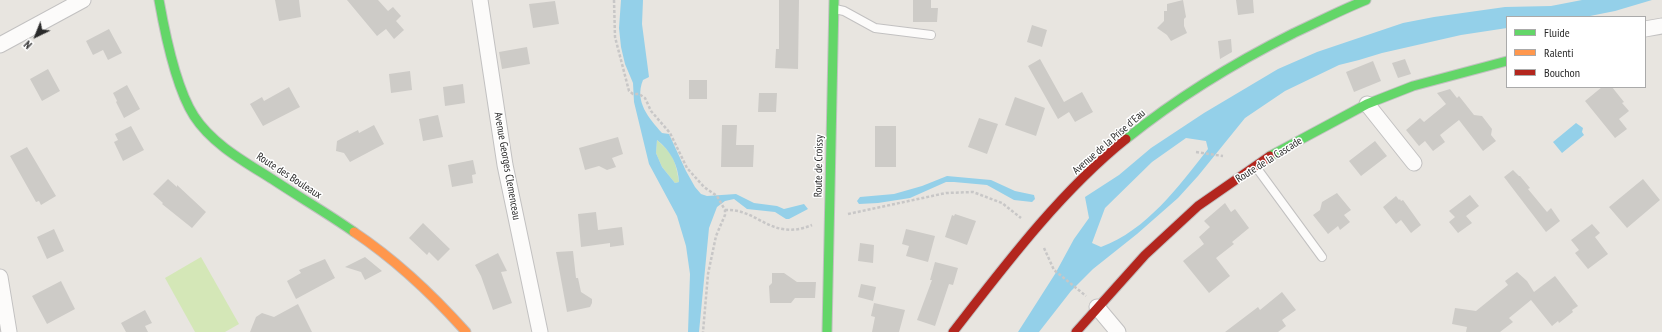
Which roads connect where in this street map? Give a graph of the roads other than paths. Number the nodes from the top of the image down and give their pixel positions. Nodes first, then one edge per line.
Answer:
1 (83, 0) edge
2 (159, 0) edge
3 (480, 0) edge
4 (1366, 0) edge
5 (834, 5) edge
6 (1662, 26) edge
7 (1646, 29) edge
8 (931, 35) dead end
9 (0, 45) edge
10 (1506, 61) edge
11 (1366, 104) junction
12 (1414, 163) dead end
13 (1255, 166) junction
14 (1322, 257) dead end
15 (0, 277) edge
16 (1097, 307) junction
17 (9, 332) edge
18 (466, 332) edge
19 (540, 332) edge
20 (827, 332) edge
21 (953, 332) edge
22 (1076, 332) edge
23 (1118, 332) edge

1 - 9 street
2 - 18 street, Route des Bouleaux
3 - 19 street, Avenue Georges Clemenceau
4 - 21 street, Avenue de la Prise d'Eau
5 - 8 lane
5 - 20 street, Route de Croissy
6 - 7 street
10 - 11 street, Route de la Cascade
11 - 12 street
11 - 13 street, Route de la Cascade
13 - 14 lane
13 - 16 street, Route de la Cascade
15 - 17 street
16 - 22 street, Route de la Cascade
16 - 23 street

